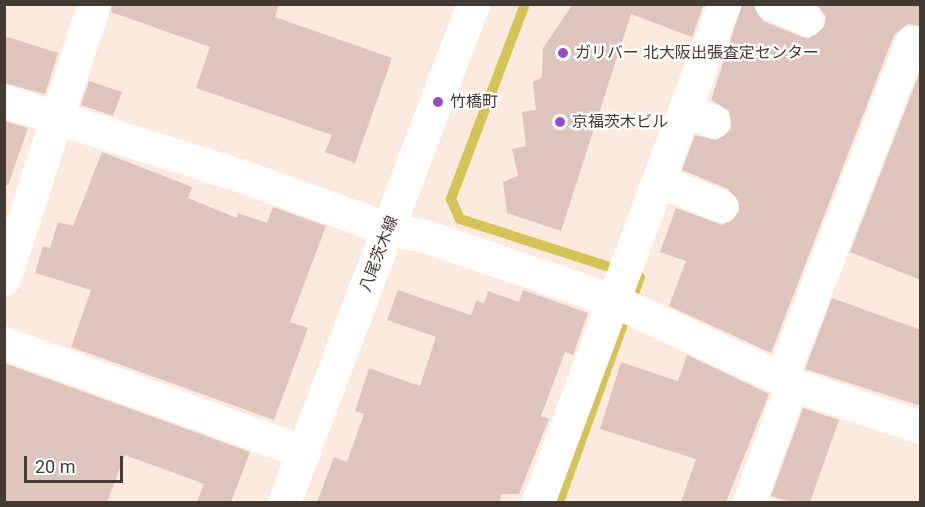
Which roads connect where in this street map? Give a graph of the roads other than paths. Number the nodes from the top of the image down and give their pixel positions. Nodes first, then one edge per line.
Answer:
1 (94, 4) edge
2 (473, 4) edge
3 (724, 4) edge
4 (771, 4) edge
5 (807, 20) dead end
6 (911, 42) dead end
7 (4, 101) edge
8 (57, 119) junction
9 (669, 186) junction
10 (721, 206) dead end
11 (388, 230) junction
12 (4, 279) edge
13 (622, 293) junction
14 (4, 343) edge
15 (787, 381) junction
16 (921, 427) edge
17 (304, 452) junction
18 (284, 502) edge
19 (538, 502) edge
20 (748, 502) edge

1 - 8 street
2 - 11 street, 八尾茨木線
3 - 9 street
4 - 5 street
6 - 15 street
7 - 8 street
8 - 11 street
8 - 12 street
9 - 10 street
9 - 13 street
11 - 13 street
11 - 17 street, 八尾茨木線
13 - 15 street
13 - 19 street
14 - 17 street
15 - 16 street
15 - 20 street
17 - 18 street, 八尾茨木線

